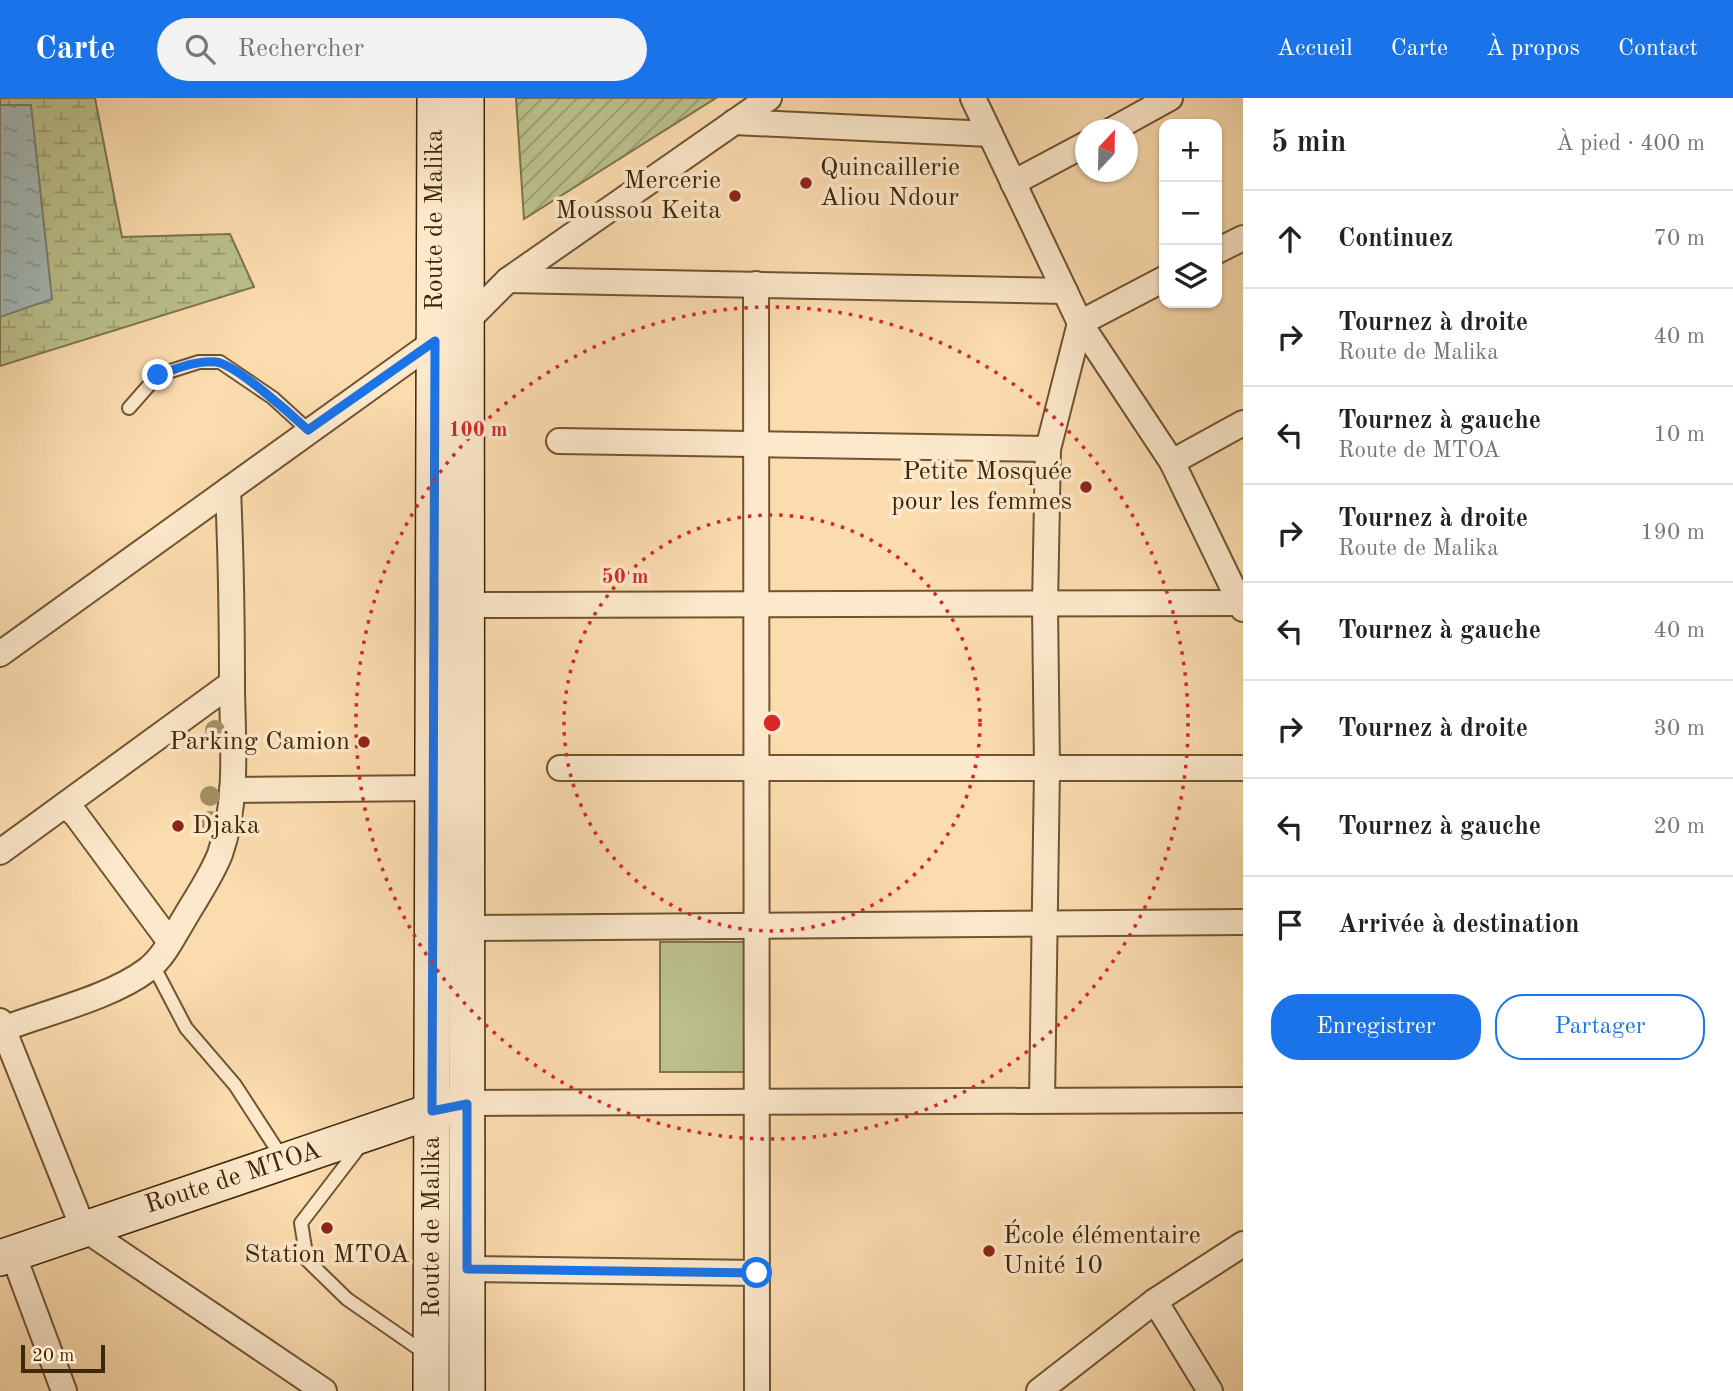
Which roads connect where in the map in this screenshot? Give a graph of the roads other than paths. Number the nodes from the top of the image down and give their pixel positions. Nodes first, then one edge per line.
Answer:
1 (435, 98) edge
2 (466, 98) edge
3 (769, 98) edge
4 (973, 98) edge
5 (1170, 98) edge
6 (1132, 119) edge
7 (734, 122) junction
8 (990, 134) junction
9 (1075, 150) edge
10 (1013, 183) junction
11 (1243, 238) edge
12 (1222, 248) edge
13 (509, 280) junction
14 (1159, 282) edge
15 (756, 284) junction
16 (1065, 291) junction
17 (466, 322) junction
18 (1080, 323) junction
19 (435, 341) junction
20 (129, 408) dead end
21 (1243, 423) edge
22 (308, 430) junction
23 (559, 441) dead end
24 (756, 444) junction
25 (1048, 449) junction
26 (1172, 462) junction
27 (228, 490) junction
28 (466, 605) junction
29 (756, 605) junction
30 (1045, 605) junction
31 (1242, 606) edge
32 (0, 654) edge
33 (232, 682) junction
34 (560, 768) dead end
35 (1243, 768) edge
36 (756, 769) junction
37 (1047, 769) junction
38 (433, 788) junction
39 (232, 790) junction
40 (65, 806) junction
41 (0, 852) edge
42 (1243, 922) edge
43 (1045, 924) junction
44 (757, 926) junction
45 (467, 928) junction
46 (170, 942) junction
47 (153, 965) junction
48 (1, 1026) edge
49 (1243, 1100) edge
50 (1042, 1101) junction
51 (757, 1102) junction
52 (467, 1104) junction
53 (432, 1111) junction
54 (370, 1133) junction
55 (285, 1161) junction
56 (83, 1228) junction
57 (1243, 1244) edge
58 (6, 1256) edge
59 (467, 1269) junction
60 (757, 1273) junction
61 (1155, 1301) junction
62 (431, 1374) edge
63 (64, 1391) edge
64 (324, 1391) edge
65 (467, 1391) edge
66 (757, 1391) edge
67 (1039, 1391) edge
68 (1210, 1391) edge

1 - 19 main road, Route de Malika
2 - 17 main road, Route de Malika
3 - 7 street
4 - 8 street
5 - 6 street
7 - 8 street
7 - 13 street
8 - 10 street
9 - 10 street
10 - 16 street
11 - 12 street
13 - 15 street
13 - 17 street
14 - 18 street
15 - 16 street
15 - 24 street
16 - 18 street
17 - 28 main road, Route de Malika
18 - 25 street
18 - 26 street
19 - 22 street
19 - 38 main road, Route de Malika
20 - 22 lane
21 - 26 street
22 - 27 street
23 - 24 street
24 - 25 street
24 - 29 street
25 - 30 street
26 - 31 street
27 - 32 street
27 - 33 street
28 - 29 street
28 - 45 main road, Route de Malika
29 - 30 street
29 - 36 street
30 - 31 street
30 - 37 street
33 - 39 street
33 - 40 street
34 - 36 street
35 - 37 street
36 - 37 street
36 - 44 street
37 - 43 street
38 - 39 street
38 - 53 main road, Route de Malika
39 - 46 street
40 - 41 street
40 - 46 street
42 - 43 street
43 - 44 street
43 - 50 street
44 - 45 street
44 - 51 street
45 - 52 main road, Route de Malika
46 - 47 street
47 - 48 street
47 - 55 lane
48 - 56 street
49 - 50 street
50 - 51 street
51 - 52 street
51 - 60 street
52 - 53 main road, Route de MTOA
52 - 59 main road, Route de Malika
53 - 54 main road, Route de MTOA
53 - 62 main road, Route de Malika
54 - 55 main road, Route de MTOA
54 - 62 lane
55 - 56 main road, Route de MTOA
56 - 58 main road, Route de MTOA
56 - 64 street
57 - 61 street
58 - 63 street
59 - 60 street
59 - 65 main road, Route de Malika
60 - 66 street
61 - 67 street
61 - 68 street

